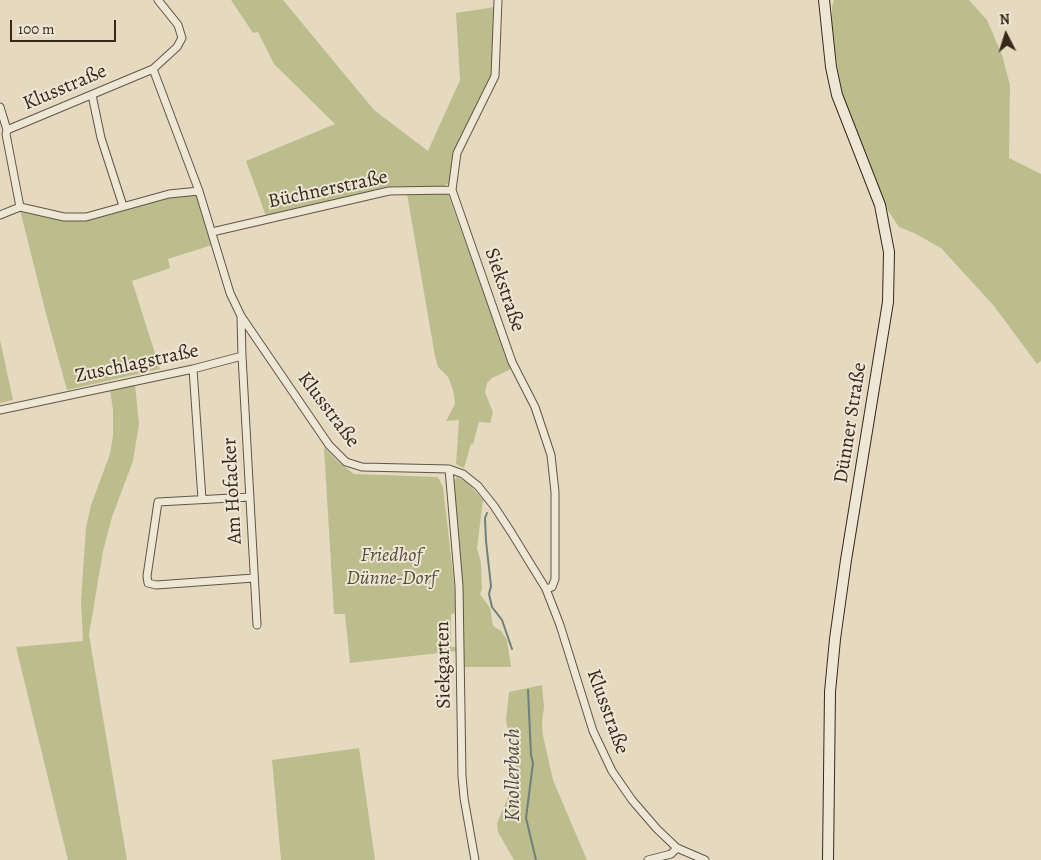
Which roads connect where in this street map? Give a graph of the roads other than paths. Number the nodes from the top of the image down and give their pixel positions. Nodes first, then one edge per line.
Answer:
1 (158, 0) edge
2 (498, 0) edge
3 (824, 0) edge
4 (153, 69) junction
5 (92, 95) junction
6 (0, 107) edge
7 (5, 133) edge
8 (452, 190) junction
9 (198, 191) junction
10 (123, 206) junction
11 (20, 207) junction
12 (0, 215) edge
13 (212, 232) junction
14 (241, 316) junction
15 (242, 356) junction
16 (193, 369) junction
17 (0, 410) edge
18 (449, 469) junction
19 (250, 497) junction
20 (202, 499) junction
21 (254, 578) junction
22 (546, 589) junction
23 (257, 625) dead end
24 (677, 848) junction
25 (475, 860) edge
26 (648, 860) edge
27 (705, 860) edge
28 (828, 860) edge

1 - 4 street
2 - 8 street, Siekstraße
3 - 28 street, Dünner Straße
4 - 5 street, Klusstraße
4 - 9 street, Klusstraße
5 - 7 street, Klusstraße
5 - 10 street
6 - 7 street, Klusstraße
7 - 11 street
8 - 13 street, Büchnerstraße
8 - 22 street, Siekstraße
9 - 10 street
9 - 13 street, Klusstraße
10 - 11 street
11 - 12 street
13 - 14 street, Klusstraße
14 - 15 street
14 - 18 street, Klusstraße
15 - 16 street, Zuschlagstraße
15 - 19 street, Am Hofacker
16 - 17 street, Zuschlagstraße
16 - 20 street
18 - 22 street, Klusstraße
18 - 25 street, Siekgarten
19 - 20 street
19 - 21 street, Am Hofacker
20 - 21 street
21 - 23 street, Am Hofacker
22 - 24 street, Klusstraße
24 - 26 street
24 - 27 street, Klusstraße

